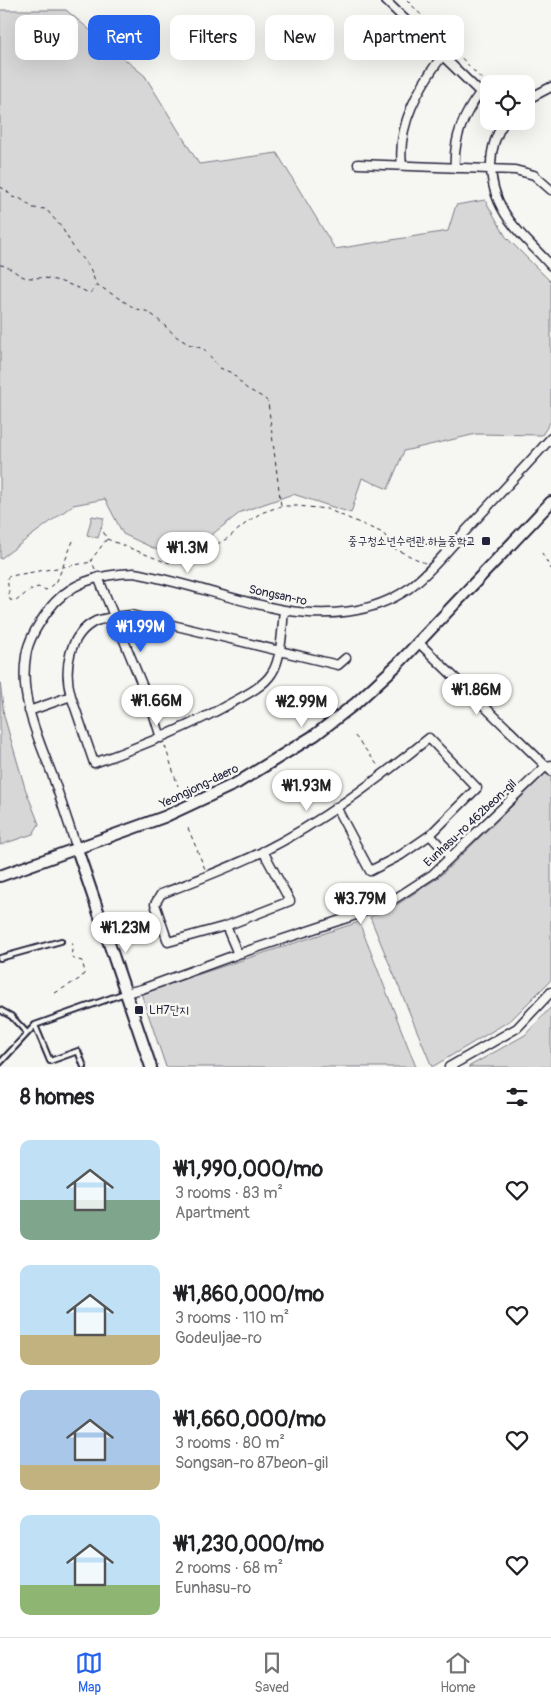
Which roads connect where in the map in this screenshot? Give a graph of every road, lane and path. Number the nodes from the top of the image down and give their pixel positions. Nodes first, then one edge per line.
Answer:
1 (385, 0) edge
2 (407, 0) edge
3 (400, 15) edge
4 (439, 60) edge
5 (446, 60) edge
6 (480, 77) edge
7 (551, 87) edge
8 (480, 93) joint
9 (535, 95) edge
10 (500, 130) edge
11 (358, 164) dead end
12 (402, 165) junction
13 (455, 168) junction
14 (490, 169) junction
15 (0, 187) edge
16 (551, 190) edge
17 (0, 265) edge
18 (551, 266) edge
19 (96, 284) junction
20 (551, 438) edge
21 (551, 502) edge
22 (281, 506) junction
23 (102, 526) dead end
24 (107, 539) junction
25 (73, 541) dead end
26 (542, 553) dead end
27 (92, 562) junction
28 (428, 564) dead end
29 (63, 567) junction
30 (551, 569) edge
31 (97, 574) junction
32 (284, 610) junction
33 (114, 617) junction
34 (418, 642) junction
35 (279, 651) junction
36 (346, 658) dead end
37 (70, 696) junction
38 (29, 710) junction
39 (355, 736) dead end
40 (162, 740) junction
41 (549, 768) edge
42 (385, 774) junction
43 (178, 786) dead end
44 (336, 807) junction
45 (188, 828) dead end
46 (430, 835) junction
47 (77, 849) junction
48 (263, 851) junction
49 (450, 857) junction
50 (0, 876) edge
51 (208, 876) junction
52 (226, 926) junction
53 (61, 941) joint
54 (238, 954) junction
55 (0, 958) edge
56 (551, 992) edge
57 (55, 993) dead end
58 (126, 993) junction
59 (0, 1010) edge
60 (36, 1025) junction
61 (28, 1034) junction
62 (1, 1061) edge
63 (84, 1067) edge
64 (151, 1067) edge
65 (449, 1067) edge

1 - 3 street
2 - 6 path
4 - 12 street
5 - 8 street
7 - 9 street
8 - 13 street
10 - 14 street
11 - 12 street
12 - 13 street
13 - 14 street
14 - 16 street
14 - 18 street
15 - 19 path
17 - 19 path
19 - 22 path
20 - 32 street, Songsan-ro
21 - 34 street, Yeongjong-daero
22 - 24 path
22 - 28 path
23 - 24 path
24 - 27 path
25 - 29 path
26 - 30 path
27 - 29 path
27 - 31 path
29 - 29 path
31 - 32 street, Songsan-ro
31 - 33 street
31 - 38 street, Songsan-ro
32 - 35 street
33 - 35 street
33 - 37 street
33 - 40 street
34 - 41 street
34 - 47 street, Yeongjong-daero
35 - 36 street
35 - 40 street
37 - 38 street
37 - 40 street
38 - 47 street, Songsan-ro
39 - 42 path
40 - 43 path
41 - 49 street, Eunhasu-ro 462beon-gil
42 - 44 street
42 - 46 street
44 - 46 street
44 - 48 street
45 - 51 path
46 - 49 street
47 - 50 street, Yeongjong-daero
47 - 58 street
48 - 51 street
48 - 52 street
49 - 54 street, Eunhasu-ro 462beon-gil
51 - 52 street
52 - 54 street
53 - 55 lane
53 - 57 path
54 - 58 street, Eunhasu-ro 462beon-gil
56 - 65 street
58 - 60 lane
58 - 64 street
59 - 61 lane
60 - 61 lane
60 - 63 lane
61 - 62 lane

